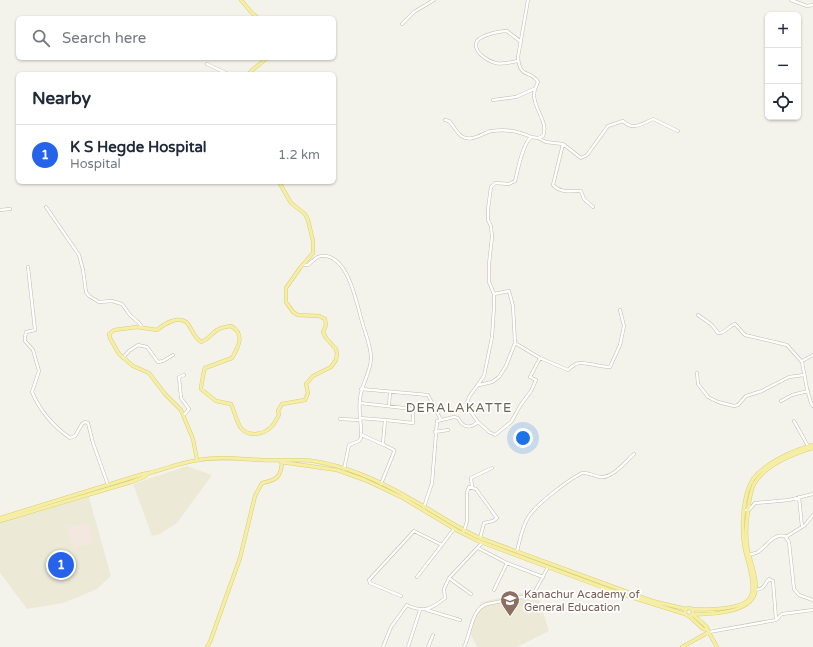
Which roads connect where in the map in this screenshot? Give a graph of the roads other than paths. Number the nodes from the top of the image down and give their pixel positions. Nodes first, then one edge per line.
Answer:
1 (242, 0) edge
2 (434, 0) edge
3 (528, 0) edge
4 (791, 0) edge
5 (813, 5) edge
6 (256, 16) edge
7 (402, 24) dead end
8 (521, 43) junction
9 (265, 60) edge
10 (518, 61) junction
11 (207, 64) dead end
12 (224, 72) edge
13 (250, 72) edge
14 (535, 89) junction
15 (493, 100) dead end
16 (445, 120) dead end
17 (678, 131) dead end
18 (531, 137) junction
19 (538, 138) junction
20 (563, 144) junction
21 (280, 184) edge
22 (46, 207) dead end
23 (593, 207) dead end
24 (10, 209) dead end
25 (0, 210) edge
26 (303, 265) junction
27 (28, 267) dead end
28 (494, 294) junction
29 (620, 310) dead end
30 (698, 315) dead end
31 (142, 327) junction
32 (515, 343) junction
33 (173, 355) dead end
34 (813, 355) edge
35 (123, 358) junction
36 (540, 358) junction
37 (802, 362) junction
38 (697, 373) dead end
39 (184, 375) dead end
40 (804, 375) junction
41 (478, 386) junction
42 (361, 389) junction
43 (390, 392) junction
44 (808, 392) junction
45 (781, 401) dead end
46 (360, 403) junction
47 (389, 406) junction
48 (813, 406) edge
49 (184, 416) junction
50 (340, 419) dead end
51 (360, 419) junction
52 (385, 420) junction
53 (441, 420) junction
54 (794, 420) dead end
55 (478, 422) junction
56 (448, 430) dead end
57 (435, 432) junction
58 (362, 435) junction
59 (384, 445) junction
60 (813, 445) edge
61 (808, 446) junction
62 (813, 448) edge
63 (634, 454) dead end
64 (197, 460) junction
65 (281, 461) junction
66 (492, 468) dead end
67 (344, 470) junction
68 (149, 473) junction
69 (381, 484) junction
70 (108, 485) junction
71 (472, 487) junction
72 (813, 494) edge
73 (799, 497) junction
74 (423, 508) junction
75 (36, 509) junction
76 (746, 511) junction
77 (813, 515) edge
78 (0, 519) edge
79 (802, 527) junction
80 (454, 529) junction
81 (464, 531) junction
82 (786, 537) junction
83 (480, 538) junction
84 (482, 543) junction
85 (491, 544) junction
86 (442, 545) junction
87 (478, 548) junction
88 (516, 552) junction
89 (748, 555) junction
90 (540, 562) junction
91 (507, 563) junction
92 (548, 567) junction
93 (417, 577) dead end
94 (543, 577) junction
95 (580, 577) junction
96 (449, 578) junction
97 (494, 590) dead end
98 (756, 590) junction
99 (471, 594) dead end
100 (401, 596) dead end
101 (813, 600) edge
102 (426, 609) junction
103 (686, 609) junction
104 (692, 609) junction
105 (420, 610) junction
106 (813, 610) edge
107 (692, 614) junction
108 (703, 614) junction
109 (687, 615) junction
110 (460, 620) dead end
111 (776, 620) junction
112 (701, 622) junction
113 (708, 631) junction
114 (433, 635) dead end
115 (684, 646) edge
116 (207, 647) edge
117 (383, 647) edge
118 (408, 647) edge
119 (428, 647) edge
120 (464, 647) edge
121 (717, 647) edge

1 - 6 main road
2 - 7 street
3 - 8 street
4 - 5 street
8 - 10 street
8 - 10 street
9 - 13 main road
10 - 14 street
11 - 12 street
14 - 15 street
14 - 19 street
16 - 18 street
17 - 20 street
18 - 19 street
18 - 28 street
19 - 20 street
20 - 23 street
21 - 26 main road
22 - 31 street
24 - 25 street
26 - 31 main road
26 - 42 street
27 - 70 street
28 - 32 street
28 - 41 street
29 - 36 street
30 - 37 street
31 - 35 main road
32 - 36 street
32 - 41 street
33 - 35 street
34 - 37 street
35 - 49 main road
36 - 55 street
37 - 40 street
38 - 40 street
39 - 49 street
40 - 44 street
41 - 55 street
42 - 43 street
42 - 46 street
43 - 47 street
43 - 53 street
44 - 45 street
44 - 48 street
46 - 47 street
46 - 51 street
47 - 52 street
49 - 64 main road
50 - 51 street
51 - 52 street
51 - 58 street
52 - 59 street
53 - 55 street
53 - 57 street
54 - 61 street
56 - 57 street
57 - 74 street
58 - 59 street
58 - 67 street
59 - 69 street
60 - 61 main road
61 - 76 main road
62 - 76 main road
63 - 88 street
64 - 65 main road
64 - 68 main road
65 - 67 main road
65 - 116 main road
66 - 71 street
67 - 69 main road
67 - 74 main road
68 - 70 main road
68 - 75 main road
69 - 74 main road
70 - 75 main road
71 - 81 street
71 - 83 street
72 - 73 street
73 - 76 street
73 - 79 street
74 - 80 main road
74 - 81 main road
75 - 78 main road
76 - 89 main road
77 - 79 street
79 - 82 street
80 - 84 main road
80 - 86 street
81 - 83 main road
82 - 89 street
82 - 101 street
83 - 85 main road
84 - 85 main road
84 - 87 street
85 - 88 main road
85 - 90 main road
86 - 93 street
86 - 100 street
87 - 91 street
87 - 96 street
88 - 90 main road
89 - 98 main road
89 - 104 main road
90 - 92 main road
90 - 95 main road
91 - 94 street
91 - 97 street
92 - 94 street
92 - 95 main road
94 - 120 street
95 - 103 main road
95 - 109 main road
96 - 99 street
96 - 102 street
98 - 108 main road
98 - 111 street
102 - 105 street
102 - 110 street
103 - 104 main road
103 - 109 main road
104 - 107 main road
105 - 117 street
105 - 118 street
106 - 111 street
107 - 108 main road
107 - 109 main road
107 - 112 main road
108 - 112 main road
109 - 113 main road
111 - 113 street
112 - 113 main road
113 - 115 main road
113 - 121 main road
114 - 119 street

